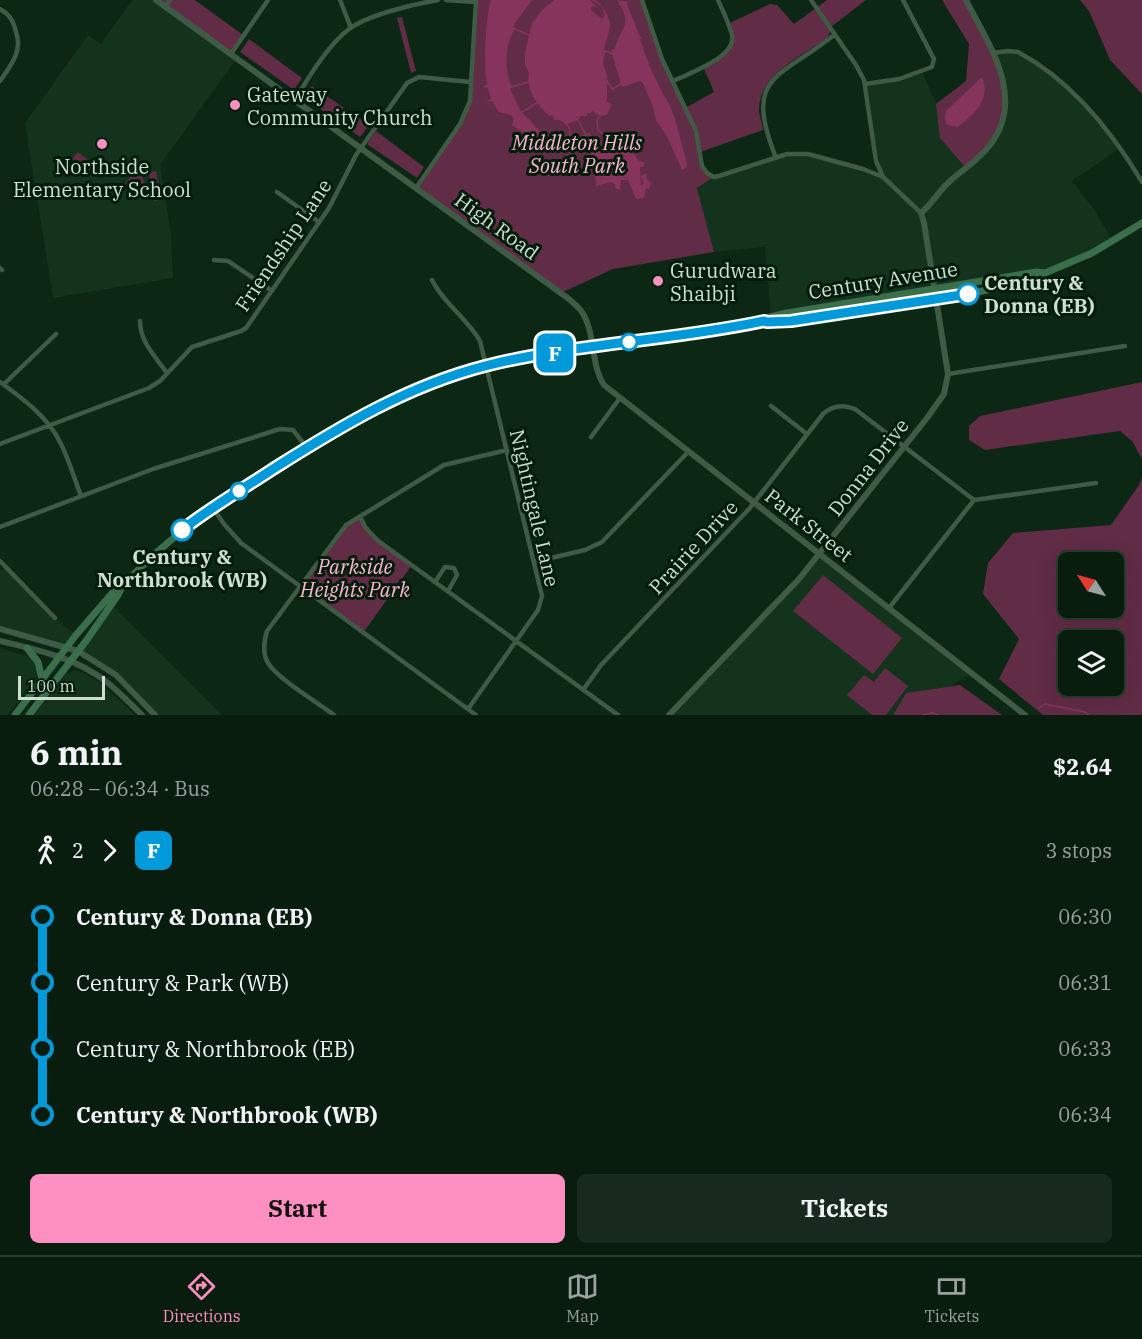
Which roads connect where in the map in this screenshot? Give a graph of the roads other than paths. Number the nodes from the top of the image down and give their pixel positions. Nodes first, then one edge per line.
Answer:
1 (156, 0) edge
2 (170, 0) edge
3 (268, 0) edge
4 (340, 0) edge
5 (438, 0) edge
6 (446, 0) edge
7 (642, 0) edge
8 (718, 0) edge
9 (811, 0) edge
10 (903, 0) edge
11 (966, 0) edge
12 (476, 1) edge
13 (165, 6) junction
14 (0, 9) edge
15 (351, 28) junction
16 (834, 35) junction
17 (231, 54) junction
18 (993, 54) junction
19 (0, 81) edge
20 (673, 81) junction
21 (470, 82) junction
22 (865, 84) junction
23 (295, 100) junction
24 (360, 148) junction
25 (776, 158) junction
26 (883, 177) junction
27 (1142, 182) edge
28 (416, 188) junction
29 (277, 192) dead end
30 (921, 213) junction
31 (319, 222) junction
32 (1142, 223) edge
33 (214, 260) dead end
34 (1045, 273) junction
35 (432, 280) dead end
36 (935, 288) junction
37 (272, 291) junction
38 (937, 299) junction
39 (140, 321) dead end
40 (764, 321) junction
41 (56, 334) dead end
42 (1125, 346) dead end
43 (592, 348) junction
44 (486, 365) junction
45 (167, 373) junction
46 (948, 374) junction
47 (2, 383) edge
48 (621, 398) junction
49 (771, 406) dead end
50 (48, 425) junction
51 (807, 434) junction
52 (591, 437) dead end
53 (0, 444) edge
54 (904, 447) junction
55 (307, 448) junction
56 (507, 450) junction
57 (688, 451) junction
58 (1096, 483) dead end
59 (81, 496) junction
60 (974, 500) junction
61 (754, 502) junction
62 (213, 507) junction
63 (360, 516) junction
64 (0, 527) edge
65 (820, 554) junction
66 (0, 561) edge
67 (534, 562) junction
68 (435, 582) junction
69 (122, 587) junction
70 (300, 587) junction
71 (448, 591) junction
72 (889, 608) junction
73 (55, 618) dead end
74 (0, 629) edge
75 (0, 641) edge
76 (517, 641) junction
77 (67, 646) junction
78 (27, 648) junction
79 (78, 651) junction
80 (59, 657) junction
81 (70, 661) junction
82 (42, 680) junction
83 (583, 690) junction
84 (468, 709) junction
85 (15, 715) edge
86 (28, 715) edge
87 (142, 715) edge
88 (155, 715) edge
89 (334, 715) edge
90 (476, 715) edge
91 (618, 715) edge
92 (669, 715) edge
93 (1025, 715) edge

1 - 13 street, High Road
2 - 13 street
3 - 17 street
4 - 15 street
5 - 15 street
6 - 12 street
7 - 20 street
8 - 20 street
9 - 16 street
10 - 22 street
11 - 18 street
12 - 21 street
13 - 17 street, High Road
14 - 19 street
15 - 23 street
16 - 22 street
16 - 25 street
17 - 23 street, High Road
18 - 27 street
18 - 30 street
20 - 25 street
21 - 24 street
21 - 28 street
22 - 26 street
23 - 24 street, High Road
24 - 28 street, High Road
24 - 31 street, Friendship Lane
25 - 26 street
26 - 30 street
28 - 43 street, High Road
29 - 31 street
30 - 36 street, Donna Drive
31 - 37 street, Friendship Lane
32 - 34 main road, Century Avenue
33 - 37 street
34 - 36 main road, Century Avenue
34 - 38 main road, Century Avenue
35 - 44 street, Nightingale Lane
36 - 38 street, Donna Drive
36 - 40 main road, Century Avenue
37 - 45 street, Friendship Lane
38 - 40 main road, Century Avenue
38 - 46 street, Donna Drive
39 - 45 street
40 - 43 main road, Century Avenue
41 - 47 street
42 - 46 street
43 - 44 main road, Century Avenue
43 - 48 street, Park Street
44 - 55 main road, Century Avenue
44 - 56 street, Nightingale Lane
45 - 50 street, Friendship Lane
46 - 54 street, Donna Drive
47 - 50 street
48 - 52 street
48 - 57 street, Park Street
49 - 51 street
50 - 53 street, Friendship Lane
50 - 59 street
51 - 54 street, Prairie Drive
51 - 61 street, Prairie Drive
54 - 60 street
54 - 65 street, Donna Drive
55 - 59 street
55 - 62 main road, Century Avenue
56 - 63 street
56 - 67 street, Nightingale Lane
57 - 61 street, Park Street
57 - 67 street
58 - 60 street
59 - 64 street
60 - 72 street
61 - 65 street, Park Street
61 - 83 street, Prairie Drive
62 - 69 main road, Century Avenue
62 - 70 street
63 - 68 street
63 - 70 street
65 - 72 street, Park Street
65 - 92 street, Donna Drive
66 - 73 street
67 - 76 street, Nightingale Lane
68 - 71 street
68 - 71 street
69 - 77 main road, Century Avenue
69 - 79 main road, Century Avenue
70 - 84 street
70 - 89 street
71 - 76 street
72 - 93 street, Park Street
74 - 77 street
75 - 78 street
76 - 83 street
76 - 84 street, Nightingale Lane
77 - 79 street
77 - 80 main road, Century Avenue
78 - 80 street
78 - 82 main road
79 - 81 main road, Century Avenue
79 - 88 street
80 - 81 street
80 - 82 main road, Century Avenue
81 - 86 main road, Century Avenue
81 - 87 street
82 - 85 main road, Century Avenue
83 - 91 street
84 - 90 street

